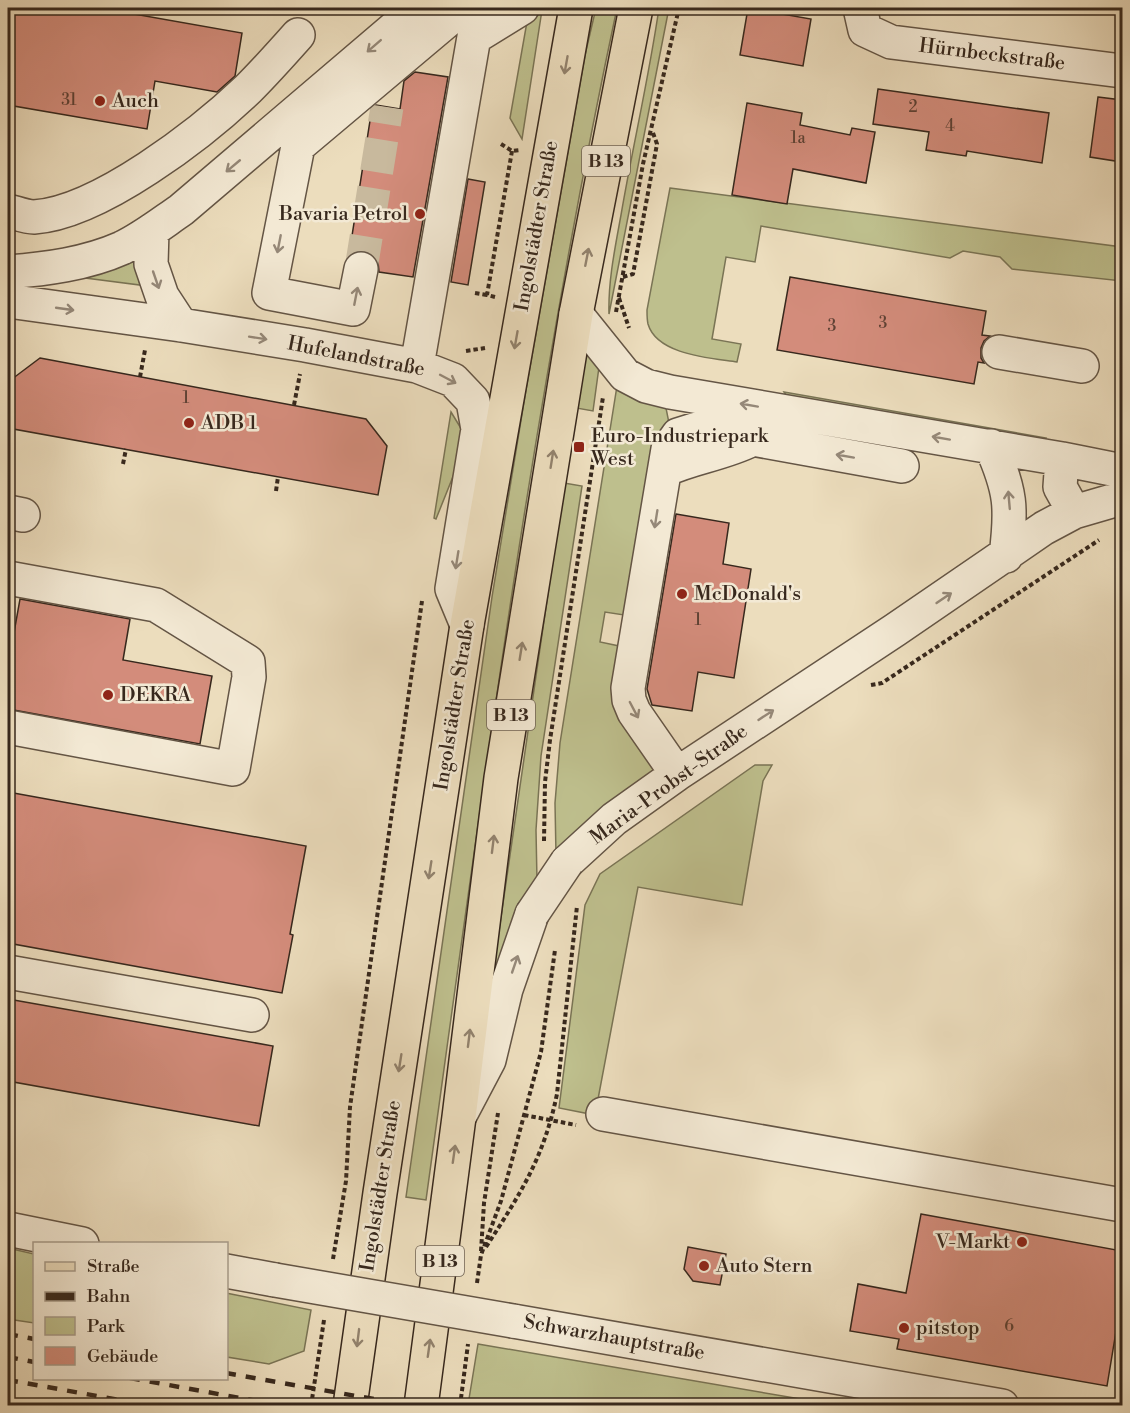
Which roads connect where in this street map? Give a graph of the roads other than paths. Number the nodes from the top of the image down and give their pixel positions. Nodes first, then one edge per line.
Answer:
1 (418, 8) edge
2 (462, 8) edge
3 (522, 8) edge
4 (576, 8) edge
5 (636, 8) edge
6 (862, 19) edge
7 (477, 22) edge
8 (298, 35) dead end
9 (1122, 71) edge
10 (385, 72) junction
11 (387, 106) tunnel mouth
12 (8, 212) edge
13 (152, 230) junction
14 (361, 269) tunnel mouth
15 (8, 272) edge
16 (8, 301) edge
17 (576, 315) junction
18 (181, 325) junction
19 (999, 352) dead end
20 (417, 366) junction
21 (1082, 366) dead end
22 (992, 446) junction
23 (1062, 459) junction
24 (902, 466) dead end
25 (1122, 471) edge
26 (1122, 498) edge
27 (1074, 512) junction
28 (1006, 556) junction
29 (8, 578) edge
30 (468, 625) junction
31 (8, 727) edge
32 (677, 774) junction
33 (8, 972) edge
34 (252, 1015) dead end
35 (603, 1113) dead end
36 (459, 1117) junction
37 (1122, 1205) edge
38 (8, 1229) edge
39 (72, 1242) edge
40 (228, 1271) edge
41 (350, 1406) edge
42 (421, 1406) edge
43 (1002, 1406) edge

1 -> 13 street
2 - 10 street
3 - 7 street
4 -> 30 main road, Ingolstädter Straße
17 -> 5 main road, B 13
6 - 9 street, Hürnbeckstraße
7 - 20 street
8 - 12 street
10 - 11 street
10 -> 14 street
13 - 15 street
13 -> 18 street
16 -> 18 street, Hufelandstraße
22 -> 17 street
36 -> 17 main road, B 13
18 -> 20 street, Hufelandstraße
19 - 21 street
20 -> 30 street, Hufelandstraße
22 - 23 street
28 -> 22 street
23 - 25 street
23 - 27 street
24 -> 32 street
26 - 27 street, Maria-Probst-Straße
27 - 28 street, Maria-Probst-Straße
32 -> 28 street, Maria-Probst-Straße
29 - 31 street
30 -> 41 main road, Ingolstädter Straße
36 -> 32 street, Maria-Probst-Straße, bridge
33 - 34 street
35 - 37 street
42 -> 36 main road, B 13
38 - 39 street
40 - 43 street, Schwarzhauptstraße, bridge

